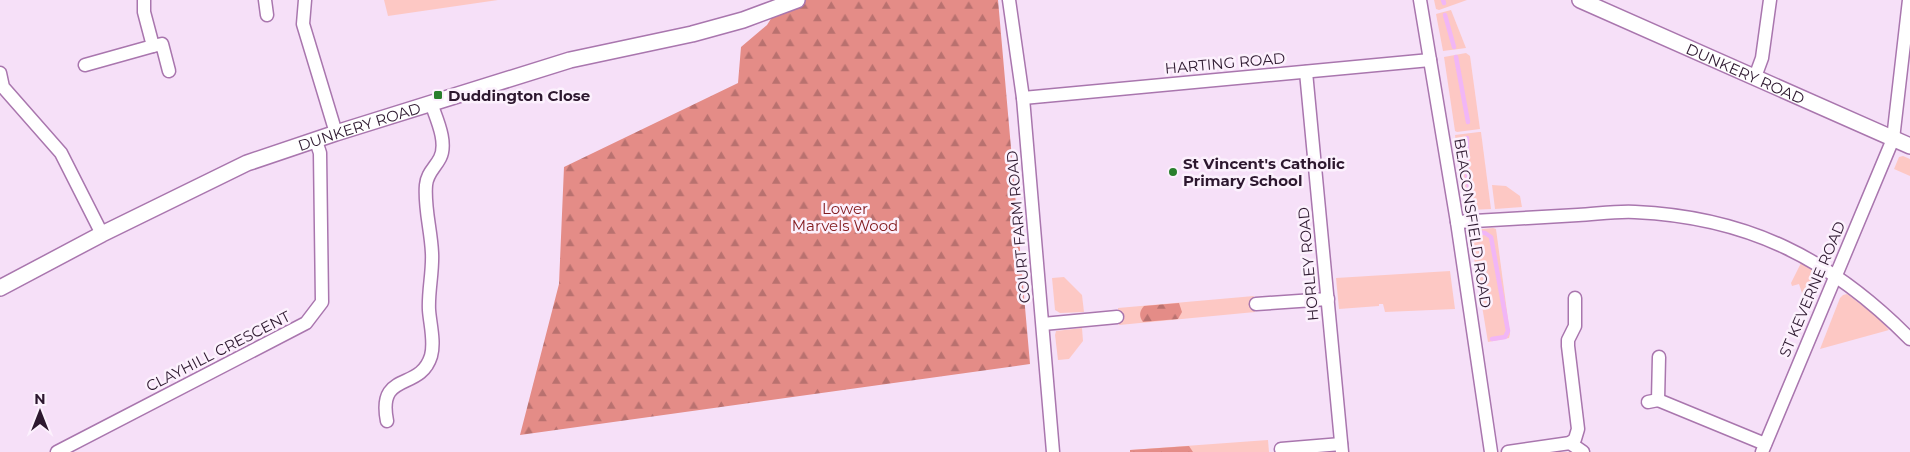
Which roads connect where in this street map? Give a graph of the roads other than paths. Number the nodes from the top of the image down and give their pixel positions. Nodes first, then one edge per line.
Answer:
1 (144, 0) edge
2 (265, 0) edge
3 (305, 0) edge
4 (797, 0) edge
5 (1009, 0) edge
6 (1420, 0) edge
7 (1580, 0) edge
8 (1770, 0) edge
9 (1909, 0) edge
10 (267, 15) dead end
11 (162, 44) junction
12 (1430, 60) junction
13 (84, 65) dead end
14 (169, 71) dead end
15 (0, 72) edge
16 (1306, 72) junction
17 (1755, 76) junction
18 (2, 87) edge
19 (1023, 98) junction
20 (431, 103) junction
21 (336, 132) junction
22 (1893, 138) junction
23 (316, 141) junction
24 (1910, 146) edge
25 (1457, 222) junction
26 (102, 234) junction
27 (1835, 274) junction
28 (0, 288) edge
29 (1575, 298) dead end
30 (1328, 299) junction
31 (1256, 304) dead end
32 (1117, 317) dead end
33 (1043, 324) junction
34 (1910, 339) edge
35 (1659, 357) dead end
36 (387, 421) dead end
37 (1570, 443) junction
38 (1342, 448) edge
39 (1764, 448) edge
40 (1281, 449) dead end
41 (57, 452) edge
42 (1053, 452) edge
43 (1491, 452) edge
44 (1508, 452) edge
45 (1583, 452) edge

1 - 11 street
2 - 10 street
3 - 21 street
4 - 20 street, DUNKERY ROAD
5 - 19 street, COURT FARM ROAD
6 - 12 street, BEACONSFIELD ROAD
7 - 17 street, DUNKERY ROAD
8 - 17 street
9 - 22 street, ST KEVERNE ROAD
11 - 13 street
11 - 14 street
12 - 16 street, HARTING ROAD
12 - 25 street, BEACONSFIELD ROAD
15 - 18 street
16 - 19 street, HARTING ROAD
16 - 30 street, HORLEY ROAD
17 - 22 street, DUNKERY ROAD
18 - 26 street
19 - 33 street, COURT FARM ROAD
20 - 21 street, DUNKERY ROAD
20 - 36 street
21 - 23 street, DUNKERY ROAD
22 - 24 street, DUNKERY ROAD
22 - 27 street, ST KEVERNE ROAD
23 - 26 street, DUNKERY ROAD
23 - 41 street, CLAYHILL CRESCENT
25 - 27 street
25 - 43 street, BEACONSFIELD ROAD
26 - 28 street, DUNKERY ROAD
27 - 34 street
27 - 39 street, ST KEVERNE ROAD
29 - 37 street
30 - 31 street
30 - 38 street, HORLEY ROAD
32 - 33 street
33 - 42 street, COURT FARM ROAD
35 - 39 street
37 - 44 street
37 - 45 street
38 - 40 street

